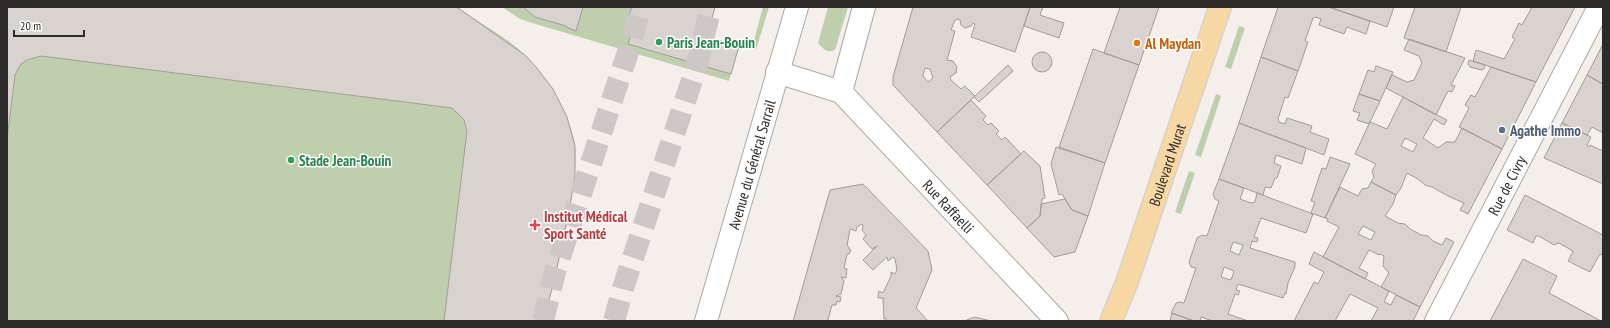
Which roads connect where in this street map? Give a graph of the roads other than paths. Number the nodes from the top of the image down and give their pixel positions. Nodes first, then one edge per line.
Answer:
1 (797, 7) edge
2 (864, 7) edge
3 (1220, 7) edge
4 (1599, 7) edge
5 (777, 72) junction
6 (841, 92) junction
7 (706, 321) edge
8 (1057, 321) edge
9 (1111, 321) edge
10 (1436, 321) edge

1 - 5 street, Avenue du Général Sarrail
2 - 6 street
3 - 9 main road, Boulevard Murat
4 - 10 street, Rue de Civry
5 - 6 street
5 - 7 street, Avenue du Général Sarrail
6 - 8 street, Rue Raffaelli

